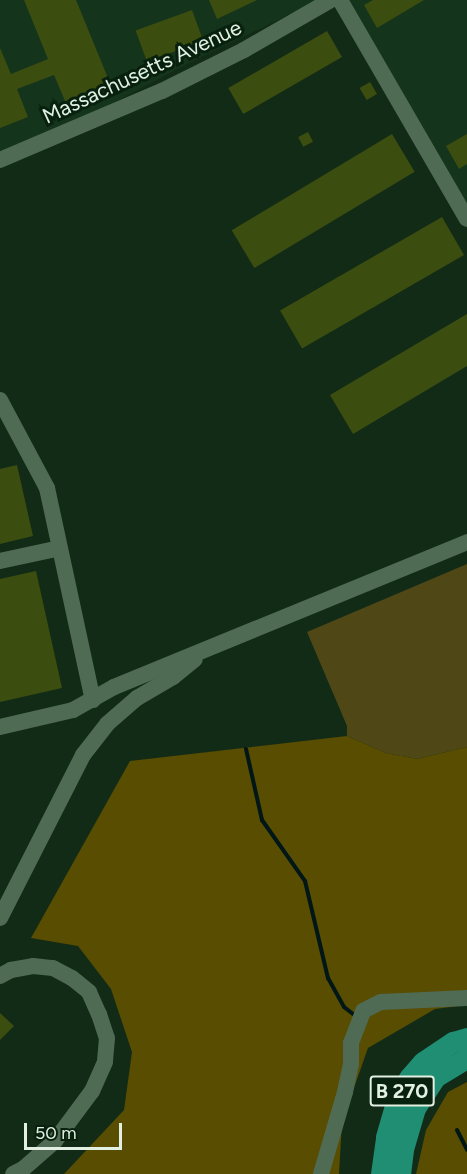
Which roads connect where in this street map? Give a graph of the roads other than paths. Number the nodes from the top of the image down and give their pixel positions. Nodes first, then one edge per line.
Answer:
1 (331, 0) edge
2 (340, 0) edge
3 (0, 160) edge
4 (467, 219) edge
5 (0, 400) edge
6 (467, 542) edge
7 (60, 548) junction
8 (0, 561) edge
9 (209, 647) junction
10 (93, 700) junction
11 (0, 727) edge
12 (0, 918) edge
13 (0, 976) edge
14 (467, 998) edge
15 (467, 1038) edge
16 (467, 1058) edge
17 (13, 1174) edge
18 (321, 1174) edge
19 (381, 1174) edge
20 (400, 1174) edge

1 - 3 street, Massachusetts Avenue
2 - 4 street
5 - 7 street
6 - 9 street
7 - 8 street
7 - 10 street
9 - 10 street
9 - 12 street
10 - 11 street
13 - 17 street
14 - 18 street
15 - 19 main road, B 270
16 - 20 main road, B 270

